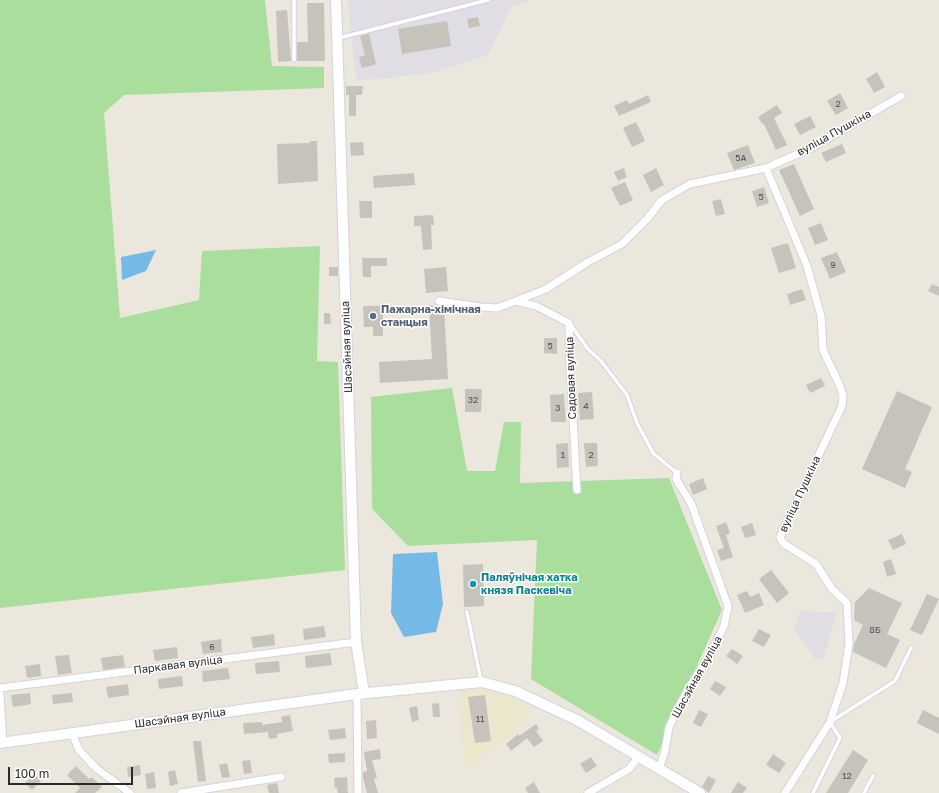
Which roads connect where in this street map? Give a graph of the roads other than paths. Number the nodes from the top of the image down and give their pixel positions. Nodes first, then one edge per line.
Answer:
1 (294, 0) edge
2 (336, 0) edge
3 (488, 0) edge
4 (338, 38) junction
5 (294, 60) dead end
6 (901, 96) dead end
7 (766, 168) junction
8 (439, 301) dead end
9 (516, 301) junction
10 (569, 323) junction
11 (677, 473) joint
12 (577, 490) dead end
13 (467, 612) dead end
14 (356, 642) junction
15 (911, 648) dead end
16 (482, 682) junction
17 (0, 688) edge
18 (0, 694) edge
19 (360, 694) junction
20 (830, 722) junction
21 (72, 733) junction
22 (1, 743) edge
23 (638, 758) junction
24 (658, 769) junction
25 (873, 776) dead end
26 (281, 777) dead end
27 (130, 793) edge
28 (181, 793) edge
29 (358, 793) edge
30 (588, 793) edge
31 (700, 793) edge
32 (785, 793) edge
33 (813, 793) edge
34 (864, 793) edge

1 - 5 lane
2 - 4 main road, Шасэйная вуліца
3 - 4 lane
4 - 14 main road, Шасэйная вуліца
6 - 7 street, вуліца Пушкіна
7 - 9 street, вуліца Пушкіна
7 - 20 street, вуліца Пушкіна
8 - 9 street, вуліца Пушкіна
9 - 10 street, Садовая вуліца
10 - 11 lane
10 - 12 street, Садовая вуліца
11 - 24 street, Шасэйная вуліца
13 - 16 lane
14 - 17 street, Паркавая вуліца
14 - 19 main road, Шасэйная вуліца
15 - 20 lane
16 - 19 main road, Шасэйная вуліца
16 - 23 main road, Шасэйная вуліца
18 - 22 street
19 - 21 main road, Шасэйная вуліца
19 - 29 street, Шасэйная вуліца
20 - 32 street, вуліца Пушкіна
20 - 33 lane
21 - 22 main road, Шасэйная вуліца
21 - 27 street
23 - 24 main road, Шасэйная вуліца
23 - 30 street
24 - 31 main road, Шасэйная вуліца
25 - 34 lane
26 - 28 street

